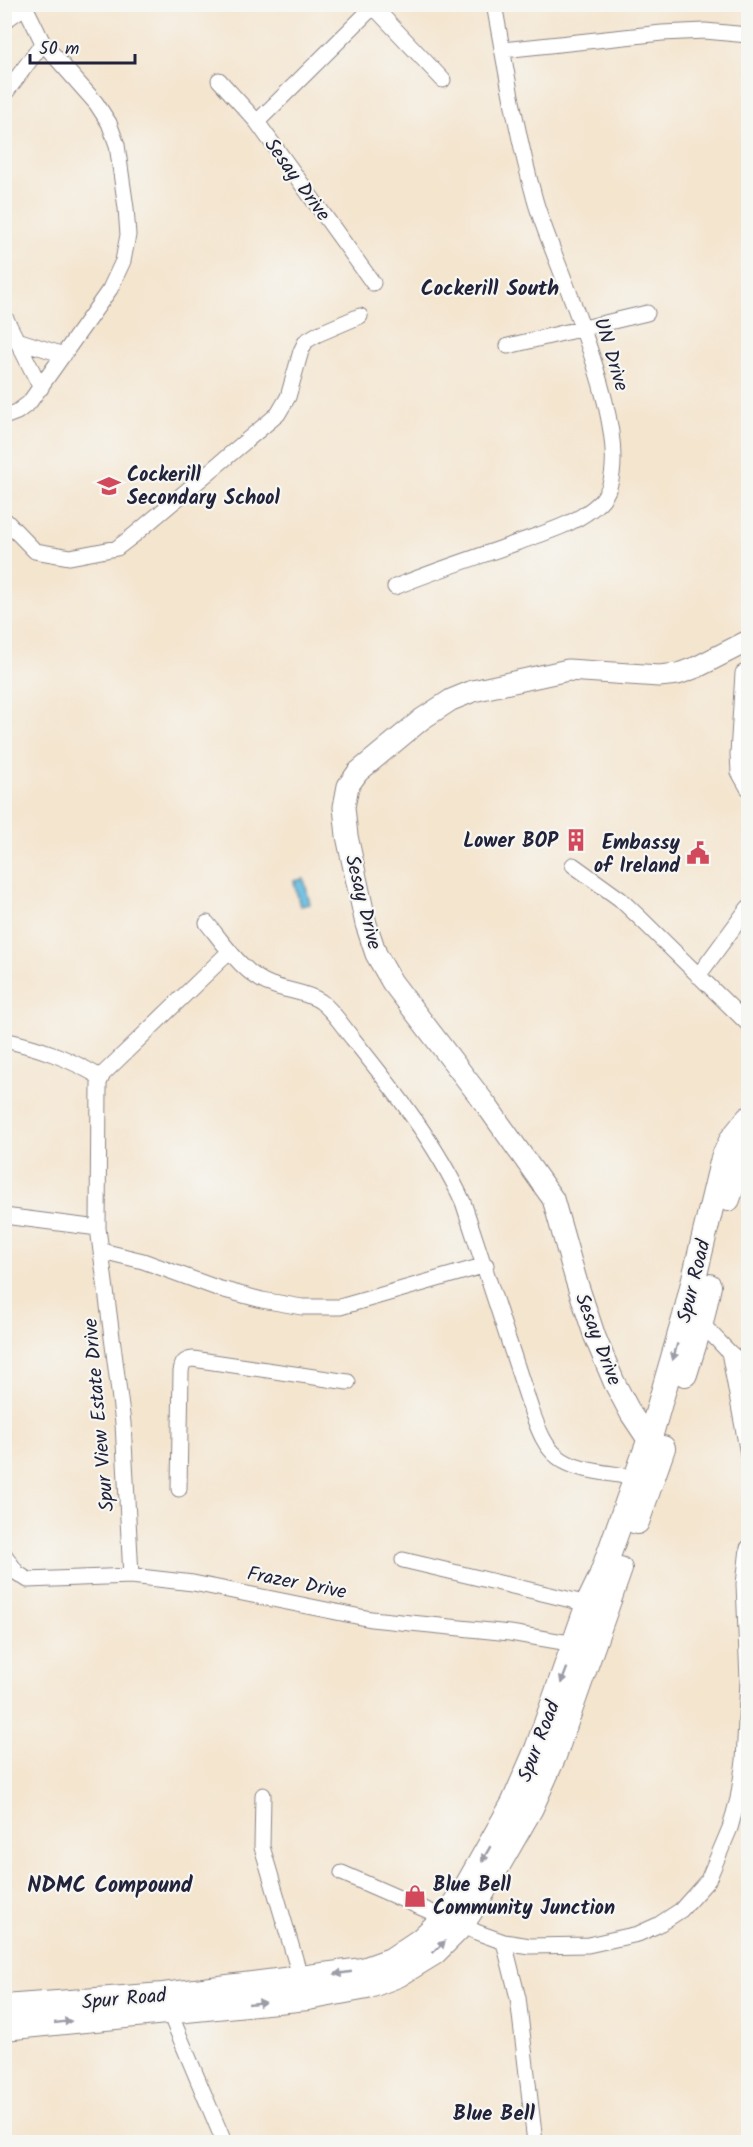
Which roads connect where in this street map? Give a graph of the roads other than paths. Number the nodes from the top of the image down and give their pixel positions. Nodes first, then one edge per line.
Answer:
1 (23, 4) edge
2 (494, 4) edge
3 (375, 6) edge
4 (4, 16) edge
5 (748, 35) edge
6 (43, 43) junction
7 (503, 50) junction
8 (219, 80) dead end
9 (443, 80) dead end
10 (4, 95) edge
11 (257, 122) junction
12 (373, 282) dead end
13 (647, 313) dead end
14 (4, 315) edge
15 (360, 316) dead end
16 (584, 329) junction
17 (17, 340) junction
18 (508, 346) dead end
19 (64, 355) junction
20 (41, 388) junction
21 (4, 417) edge
22 (4, 519) edge
23 (395, 587) dead end
24 (748, 641) edge
25 (743, 673) dead end
26 (748, 788) edge
27 (573, 865) dead end
28 (748, 908) edge
29 (207, 922) dead end
30 (230, 951) junction
31 (698, 976) junction
32 (748, 1024) edge
33 (4, 1040) edge
34 (100, 1077) junction
35 (748, 1119) edge
36 (748, 1145) edge
37 (4, 1216) edge
38 (98, 1228) junction
39 (102, 1251) junction
40 (708, 1255) junction
41 (486, 1265) junction
42 (693, 1320) junction
43 (729, 1352) junction
44 (748, 1368) edge
45 (348, 1382) dead end
46 (656, 1446) junction
47 (748, 1454) edge
48 (644, 1480) junction
49 (179, 1489) dead end
50 (748, 1548) edge
51 (4, 1554) edge
52 (403, 1560) dead end
53 (131, 1576) junction
54 (608, 1581) junction
55 (588, 1604) junction
56 (585, 1645) junction
57 (263, 1795) dead end
58 (342, 1873) dead end
59 (452, 1922) junction
60 (504, 1942) junction
61 (302, 1979) junction
62 (165, 2003) junction
63 (4, 2007) edge
64 (4, 2028) edge
65 (224, 2142) edge
66 (535, 2142) edge

1 - 4 main road
1 - 6 street
2 - 7 street, UN Drive
3 - 9 street
3 - 11 street
5 - 7 street
6 - 10 street
6 - 19 street
7 - 16 street, UN Drive
8 - 11 street, Sesay Drive
11 - 12 street, Sesay Drive
13 - 16 street
14 - 17 street
15 - 22 street
16 - 18 street
16 - 23 street, UN Drive
17 - 19 street
17 - 20 street
19 - 20 street
20 - 21 street
24 - 46 street, Sesay Drive
25 - 26 street
27 - 31 street
28 - 31 street
29 - 30 street
30 - 34 street
30 - 41 street
31 - 32 street
33 - 34 street
34 - 38 street, Spur View Estate Drive
35 - 40 main road, Spur Road
36 - 40 main road, Spur Road
37 - 38 street
38 - 39 street, Spur View Estate Drive
39 - 41 street
39 - 53 street, Spur View Estate Drive
40 - 42 main road, Spur Road
41 - 48 street
42 - 43 street
42 - 46 main road, Spur Road
43 - 44 street
43 - 47 street
45 - 49 street
46 - 48 main road, Spur Road
48 - 54 main road, Spur Road
50 - 60 street
51 - 53 street, Frazer Drive
52 - 55 street
53 - 56 street, Frazer Drive
54 - 55 main road, Spur Road
54 - 56 main road, Spur Road
55 - 56 main road, Spur Road
56 - 59 main road, Spur Road
57 - 61 street
58 - 59 street
59 - 60 street
59 -> 61 main road, Spur Road
62 -> 59 main road, Spur Road
60 - 66 street
61 - 62 main road, Spur Road
62 - 63 main road, Spur Road
64 -> 62 main road, Spur Road
62 - 65 street

